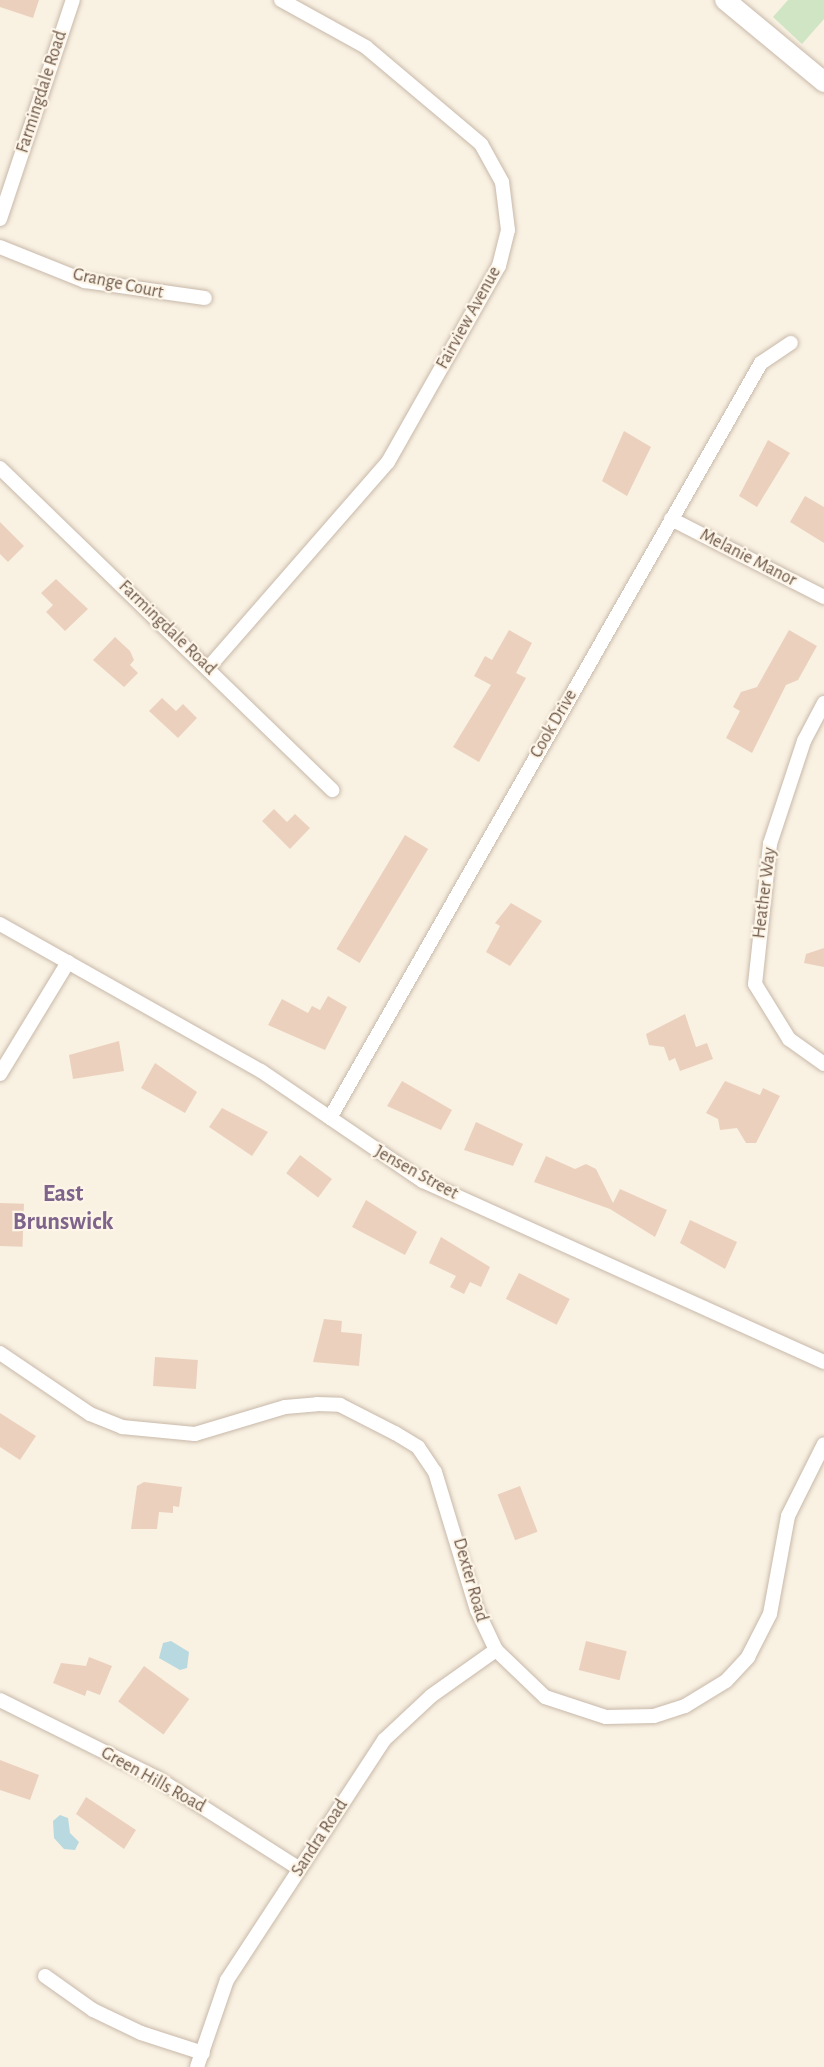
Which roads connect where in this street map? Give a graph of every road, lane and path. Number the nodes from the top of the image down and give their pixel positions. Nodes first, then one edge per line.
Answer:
1 (73, 0) edge
2 (281, 0) edge
3 (725, 0) edge
4 (824, 82) edge
5 (0, 219) edge
6 (0, 247) edge
7 (205, 298) dead end
8 (791, 343) dead end
9 (0, 468) edge
10 (671, 519) junction
11 (824, 597) edge
12 (209, 667) junction
13 (824, 703) edge
14 (332, 790) dead end
15 (0, 924) edge
16 (68, 962) junction
17 (824, 1064) edge
18 (0, 1074) edge
19 (330, 1118) junction
20 (0, 1353) edge
21 (824, 1362) edge
22 (824, 1444) edge
23 (496, 1650) junction
24 (0, 1700) edge
25 (300, 1869) junction
26 (45, 1976) dead end
27 (203, 2053) junction
28 (197, 2067) edge

1 - 5 street, Farmingdale Road
2 - 12 street, Fairview Avenue
3 - 4 main road
6 - 7 street, Grange Court
8 - 10 street, Cook Drive
9 - 12 street, Farmingdale Road
10 - 11 street, Melanie Manor
10 - 19 street, Cook Drive
12 - 14 street, Farmingdale Road
13 - 17 street, Heather Way
15 - 16 street, Jensen Street
16 - 18 street
16 - 19 street, Jensen Street
19 - 21 street, Jensen Street
20 - 23 street, Dexter Road
22 - 23 street, Dexter Road
23 - 25 street, Sandra Road
24 - 25 street, Green Hills Road
25 - 27 street, Sandra Road
26 - 27 street
27 - 28 street, Sandra Road

